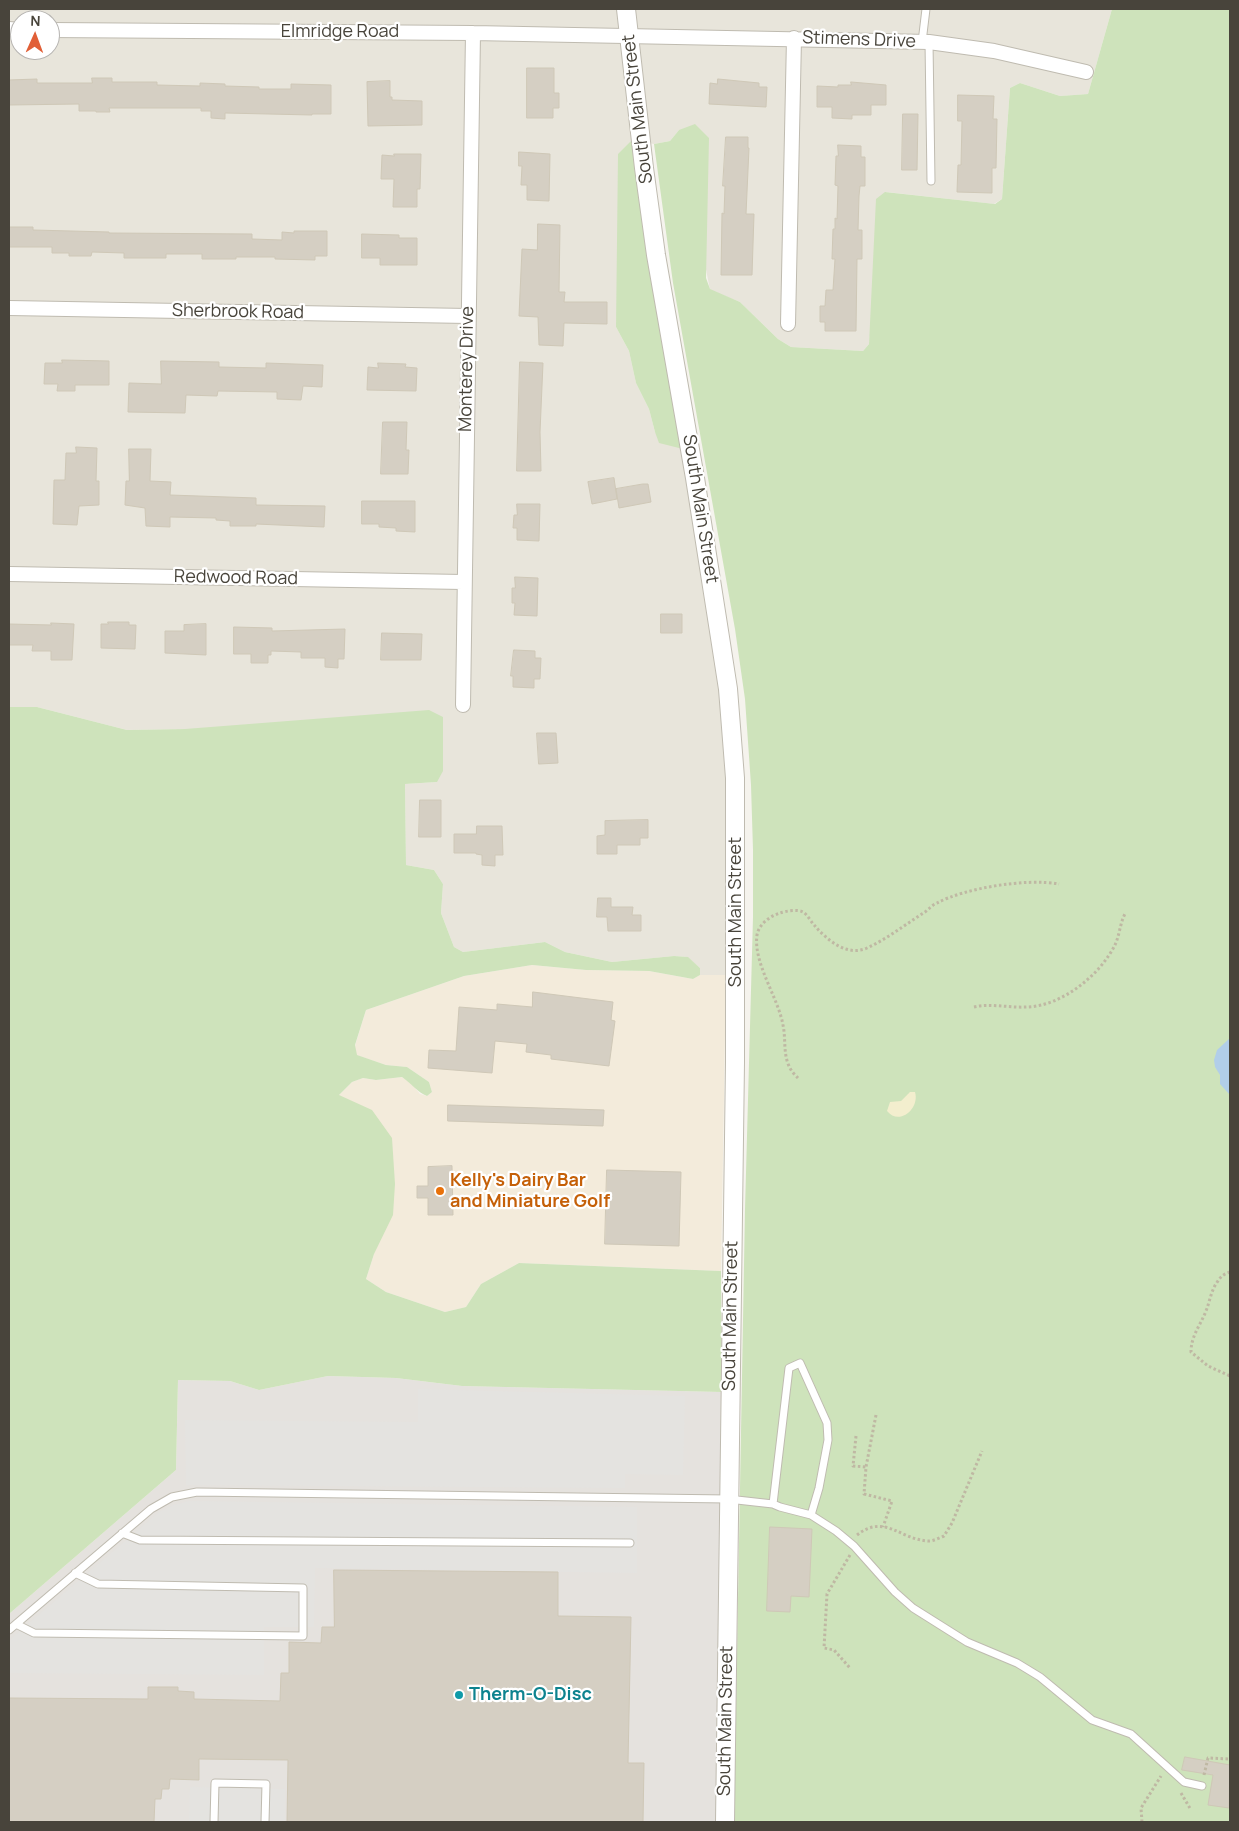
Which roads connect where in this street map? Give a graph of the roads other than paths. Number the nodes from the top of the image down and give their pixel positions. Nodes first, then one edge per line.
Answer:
1 (626, 9) edge
2 (926, 9) edge
3 (60, 30) edge
4 (473, 33) junction
5 (629, 36) junction
6 (794, 38) junction
7 (926, 42) junction
8 (1086, 72) dead end
9 (931, 181) dead end
10 (9, 308) edge
11 (468, 316) junction
12 (788, 324) dead end
13 (9, 574) edge
14 (463, 582) junction
15 (463, 705) dead end
16 (728, 1499) junction
17 (773, 1504) junction
18 (811, 1515) junction
19 (122, 1533) junction
20 (630, 1543) dead end
21 (75, 1573) junction
22 (16, 1624) junction
23 (9, 1630) edge
24 (1202, 1785) road end
25 (214, 1822) edge
26 (265, 1822) edge
27 (725, 1822) edge

1 - 5 street, South Main Street
2 - 7 lane
3 - 4 street, Elmridge Road
4 - 5 street, Elmridge Road
4 - 11 street, Monterey Drive
5 - 6 street, Stimens Drive
5 - 16 street, South Main Street
6 - 7 street, Stimens Drive
6 - 12 street
7 - 8 street, Stimens Drive
7 - 9 lane
10 - 11 street, Sherbrook Road
11 - 14 street, Monterey Drive
13 - 14 street, Redwood Road
14 - 15 street, Monterey Drive
16 - 17 lane
16 - 19 lane
16 - 27 street, South Main Street
17 - 18 lane
17 - 18 lane
18 - 24 lane
19 - 20 lane
19 - 21 lane
21 - 22 lane
21 - 22 lane
22 - 23 lane
25 - 26 lane

